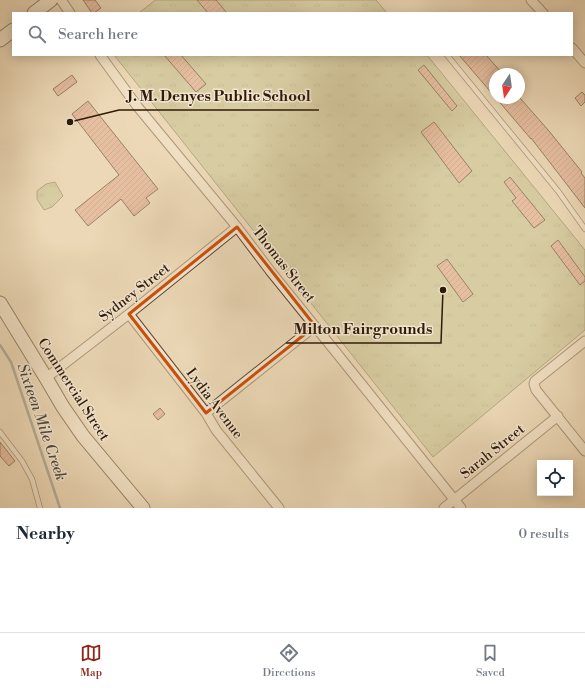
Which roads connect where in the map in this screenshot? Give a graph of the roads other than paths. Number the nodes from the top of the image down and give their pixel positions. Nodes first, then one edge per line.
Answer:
1 (51, 0) edge
2 (61, 0) edge
3 (532, 0) edge
4 (35, 12) edge
5 (69, 12) edge
6 (541, 12) edge
7 (12, 31) edge
8 (0, 40) edge
9 (573, 49) edge
10 (101, 56) edge
11 (448, 56) edge
12 (585, 63) edge
13 (237, 227) junction
14 (585, 230) edge
15 (0, 303) edge
16 (129, 314) junction
17 (315, 326) junction
18 (585, 341) edge
19 (46, 378) junction
20 (206, 413) junction
21 (558, 416) junction
22 (0, 432) edge
23 (585, 451) edge
24 (454, 500) junction
25 (40, 508) edge
26 (143, 508) edge
27 (279, 508) edge
28 (444, 508) edge
29 (461, 508) edge

1 - 4 street
2 - 5 street
3 - 6 street
7 - 8 street
9 - 12 street
10 - 13 street, Thomas Street
11 - 14 lane
13 - 16 street, Sydney Street
13 - 17 street, Thomas Street
15 - 19 street, Commercial Street
16 - 19 street, Sydney Street
16 - 20 street, Lydia Avenue
17 - 20 street
17 - 24 street, Thomas Street
18 - 21 street
19 - 26 street, Commercial Street
20 - 27 street, Lydia Avenue
21 - 23 street
21 - 24 street, Sarah Street
22 - 25 lane
24 - 28 street, Sarah Street
24 - 29 street, Thomas Street

